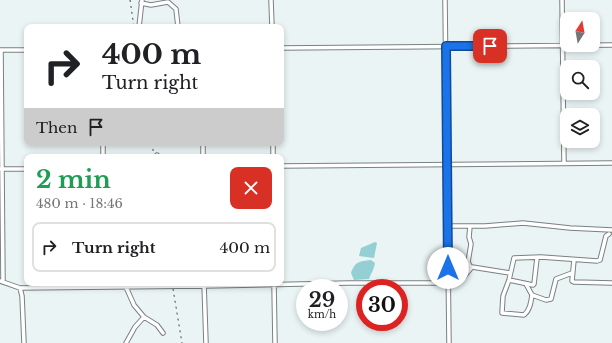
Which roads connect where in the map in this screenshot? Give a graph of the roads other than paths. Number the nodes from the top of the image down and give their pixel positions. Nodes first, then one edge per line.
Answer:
1 (271, 0) edge
2 (445, 0) edge
3 (562, 0) edge
4 (142, 2) edge
5 (562, 12) edge
6 (140, 24) edge
7 (178, 24) edge
8 (272, 24) edge
9 (600, 45) edge
10 (612, 45) edge
11 (446, 46) junction
12 (560, 46) edge
13 (284, 48) edge
14 (1, 50) edge
15 (24, 50) edge
16 (562, 52) edge
17 (564, 163) junction
18 (612, 163) edge
19 (446, 164) junction
20 (284, 166) edge
21 (1, 169) edge
22 (24, 169) edge
23 (448, 226) junction
24 (470, 226) junction
25 (612, 230) edge
26 (609, 234) dead end
27 (1, 242) edge
28 (537, 258) junction
29 (574, 260) junction
30 (471, 268) junction
31 (510, 273) junction
32 (572, 273) junction
33 (509, 280) junction
34 (2, 282) edge
35 (448, 283) junction
36 (612, 283) edge
37 (284, 284) edge
38 (526, 284) junction
39 (76, 286) edge
40 (115, 286) edge
41 (165, 286) edge
42 (204, 286) edge
43 (274, 286) edge
44 (126, 287) junction
45 (20, 288) junction
46 (532, 294) junction
47 (144, 317) junction
48 (163, 333) dead end
49 (127, 341) edge
50 (24, 343) edge
51 (133, 343) edge
52 (206, 343) edge
53 (275, 343) edge
54 (449, 343) edge

1 - 8 street
2 - 11 street
3 - 5 street
4 - 6 street
4 - 7 street
9 - 10 street
11 - 12 street
11 - 13 street
11 - 19 street
14 - 15 street
14 - 21 street
16 - 17 street
17 - 18 street
17 - 19 street
19 - 20 street
19 - 23 street
21 - 22 street
21 - 27 street
23 - 24 street
23 - 35 street
24 - 25 street
24 - 30 street
26 - 29 street
27 - 34 street
28 - 29 street
28 - 31 street
28 - 38 street
29 - 32 street
30 - 31 street
30 - 35 street
31 - 33 street
32 - 36 street
32 - 46 street
33 - 38 street
33 - 46 street
34 - 45 street
35 - 37 street
35 - 54 street
38 - 46 street
39 - 45 street
40 - 44 street
41 - 44 street
42 - 52 street
43 - 53 street
44 - 47 street
45 - 50 street
47 - 48 street
47 - 49 street
49 - 51 street

